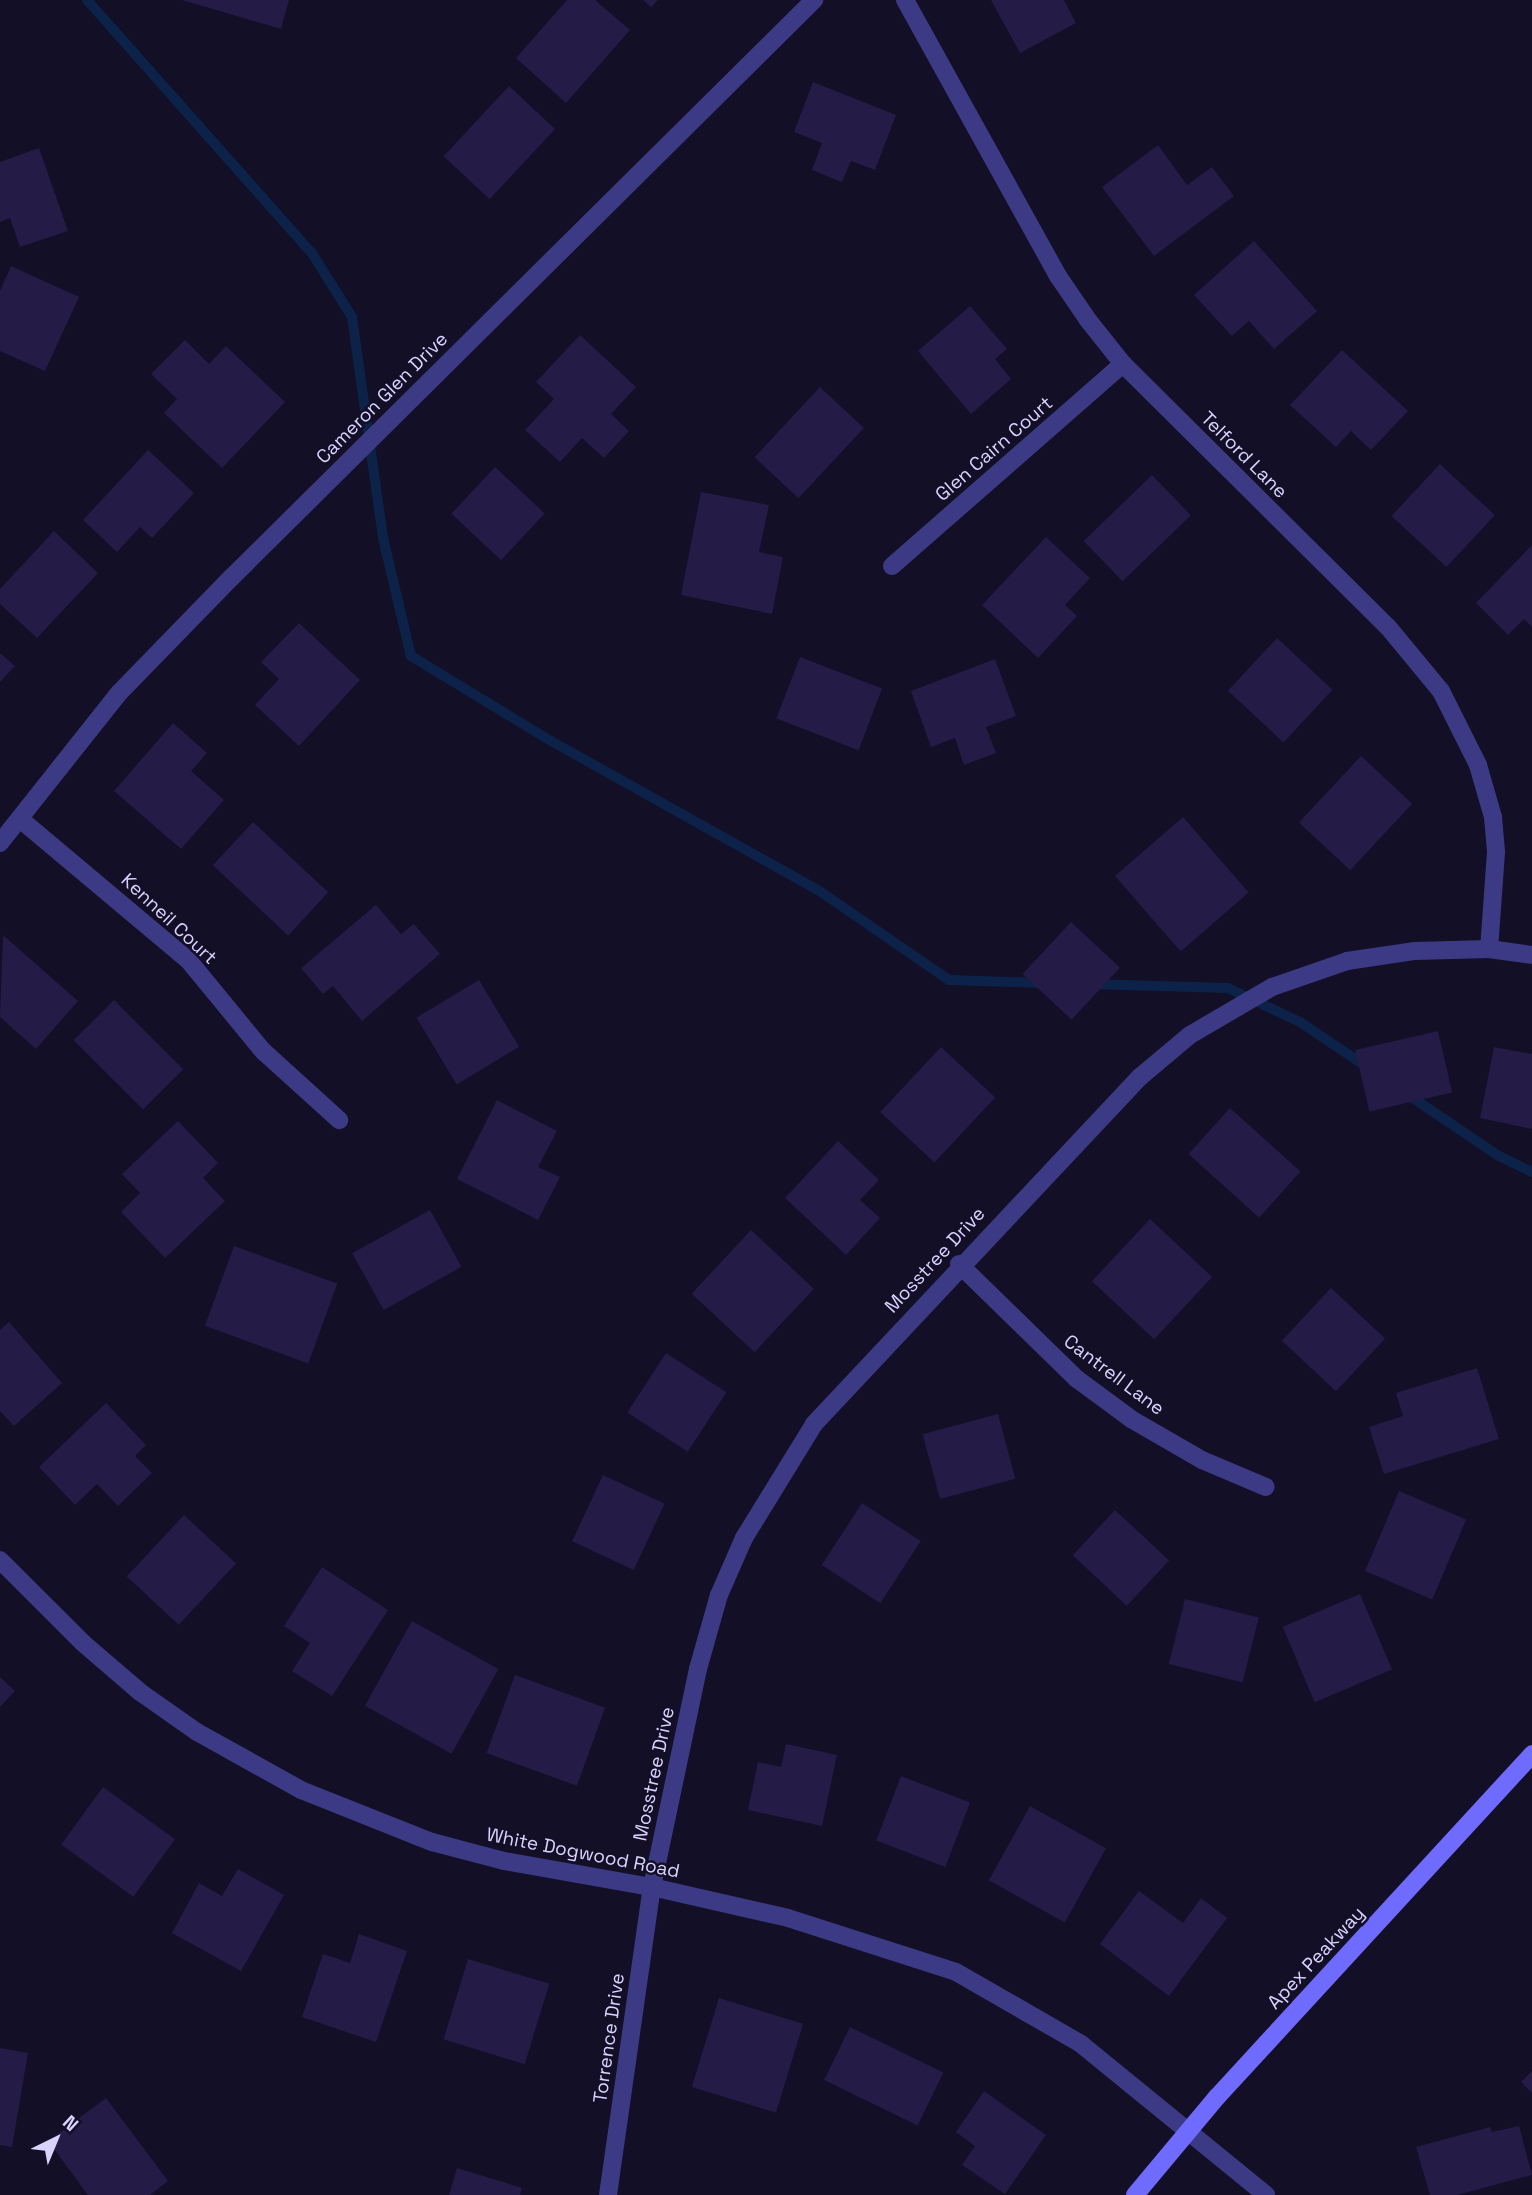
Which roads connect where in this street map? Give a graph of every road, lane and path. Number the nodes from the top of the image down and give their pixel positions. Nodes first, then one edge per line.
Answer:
1 (814, 0) edge
2 (905, 0) edge
3 (1123, 364) junction
4 (892, 566) dead end
5 (20, 819) junction
6 (0, 843) edge
7 (1489, 949) junction
8 (1532, 955) edge
9 (340, 1120) dead end
10 (959, 1264) junction
11 (1266, 1487) dead end
12 (0, 1560) edge
13 (1532, 1754) edge
14 (652, 1887) junction
15 (1186, 2132) junction
16 (608, 2195) edge
17 (1135, 2195) edge
18 (1266, 2195) edge

1 - 5 street, Cameron Glen Drive
2 - 3 street, Telford Lane
3 - 4 street, Glen Cairn Court
3 - 7 street, Telford Lane
5 - 6 street, Cameron Glen Drive
5 - 9 street, Kenneil Court
7 - 8 street, Mosstree Drive
7 - 10 street, Mosstree Drive
10 - 11 street, Cantrell Lane
10 - 14 street, Mosstree Drive
12 - 14 street, White Dogwood Road
13 - 15 main road, Apex Peakway
14 - 15 street, White Dogwood Road
14 - 16 street, Torrence Drive
15 - 17 main road, Apex Peakway
15 - 18 street, White Dogwood Road

